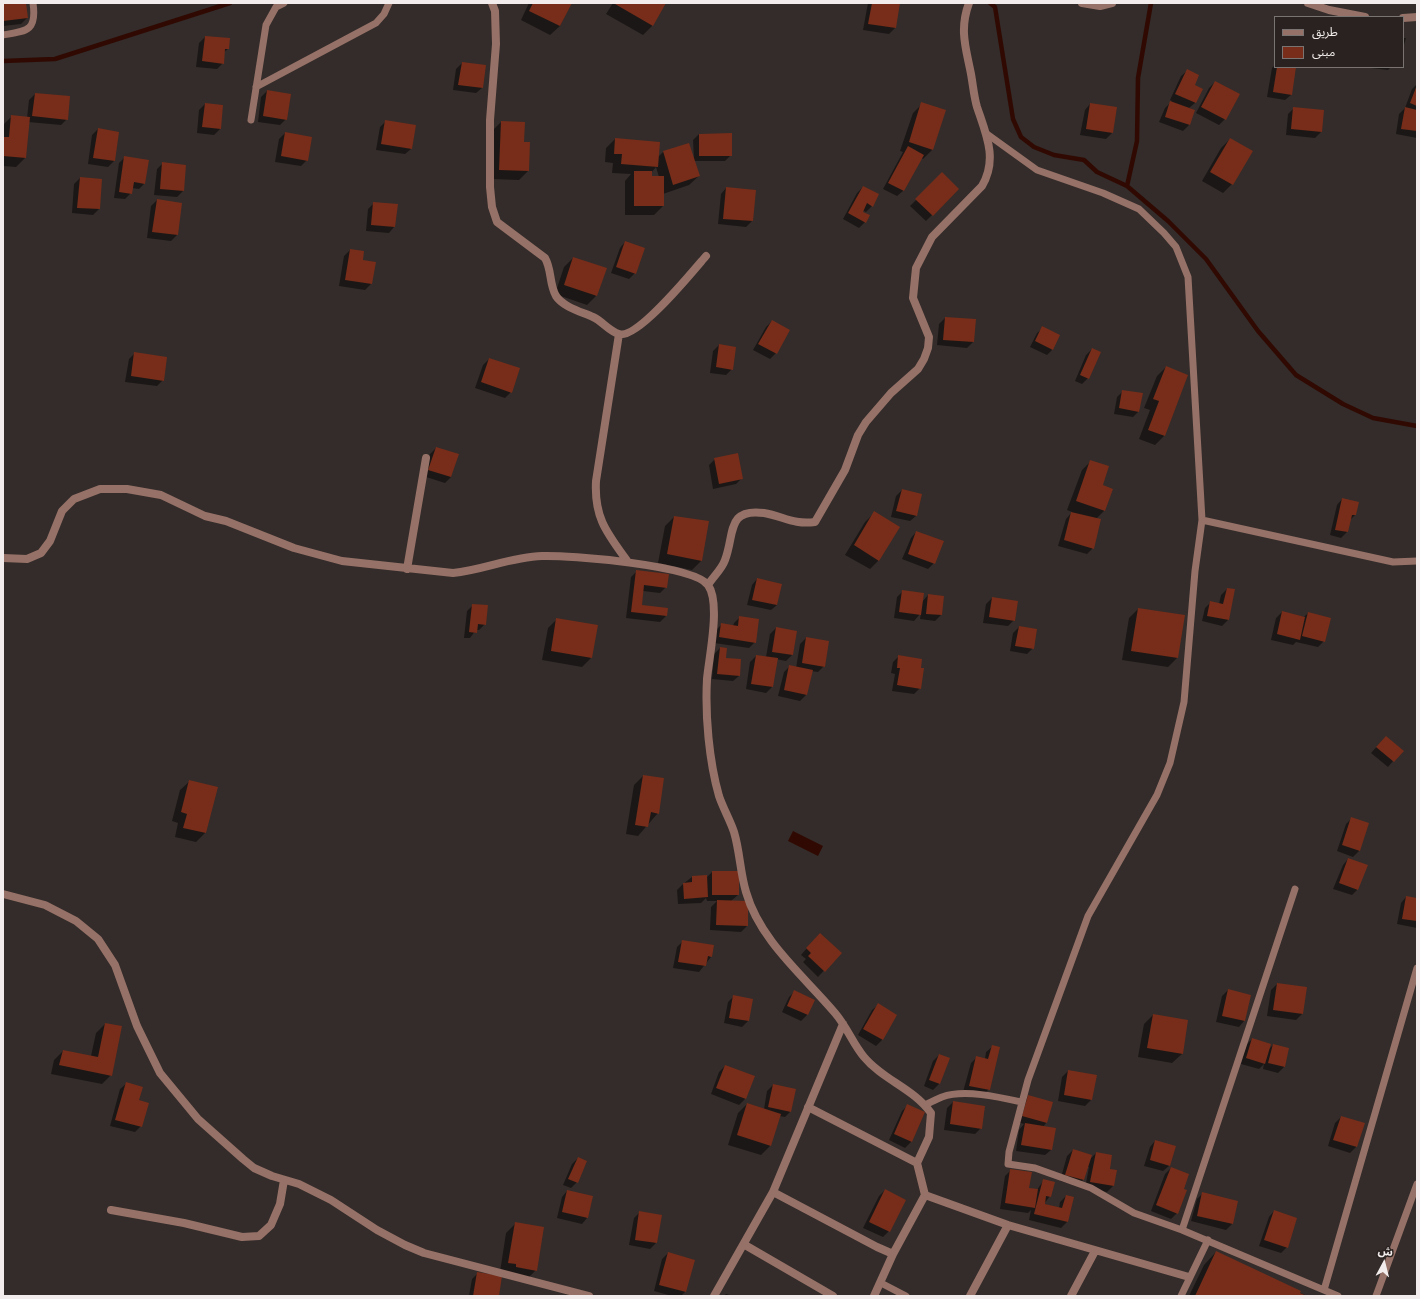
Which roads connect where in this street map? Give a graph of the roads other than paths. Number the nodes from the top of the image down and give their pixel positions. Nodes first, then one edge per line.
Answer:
1 (33, 3) edge
2 (284, 3) edge
3 (389, 3) edge
4 (492, 3) edge
5 (1082, 3) edge
6 (1112, 3) edge
7 (1308, 3) edge
8 (967, 4) edge
9 (1360, 16) edge
10 (1417, 17) edge
11 (1404, 18) edge
12 (3, 35) edge
13 (256, 87) junction
14 (251, 120) dead end
15 (987, 134) junction
16 (706, 256) dead end
17 (619, 334) junction
18 (426, 458) dead end
19 (1202, 520) junction
20 (3, 558) edge
21 (1417, 561) edge
22 (628, 562) junction
23 (407, 569) junction
24 (708, 585) junction
25 (1295, 889) dead end
26 (3, 894) edge
27 (1417, 968) edge
28 (843, 1024) junction
29 (1020, 1102) junction
30 (925, 1105) junction
31 (808, 1107) junction
32 (917, 1163) junction
33 (284, 1180) junction
34 (1417, 1184) edge
35 (773, 1192) junction
36 (925, 1195) junction
37 (111, 1210) dead end
38 (1008, 1225) junction
39 (1182, 1230) junction
40 (1208, 1240) junction
41 (745, 1244) junction
42 (1095, 1251) junction
43 (893, 1254) junction
44 (1189, 1277) junction
45 (881, 1283) junction
46 (1324, 1290) junction
47 (589, 1296) edge
48 (714, 1296) edge
49 (833, 1296) edge
50 (874, 1296) edge
51 (906, 1296) edge
52 (970, 1296) edge
53 (1071, 1296) edge
54 (1181, 1296) edge
55 (1338, 1296) edge
56 (1376, 1296) edge

1 - 12 lane
2 - 13 lane
3 - 13 lane
4 - 17 street
5 - 6 street
7 - 9 street
8 - 15 street
10 - 11 street
13 - 14 lane
15 - 19 lane
15 - 24 street
16 - 17 street
17 - 22 street
18 - 23 street
19 - 21 lane
19 - 29 lane
20 - 23 street
22 - 23 street
22 - 24 street
24 - 28 street
25 - 39 lane
26 - 33 street
27 - 46 lane
28 - 30 street
28 - 31 street
29 - 30 lane
29 - 39 lane
30 - 32 street
31 - 32 street
31 - 35 street
32 - 36 street
33 - 37 street
33 - 47 street
34 - 56 lane
35 - 41 street
35 - 43 street
36 - 38 street
36 - 43 street
38 - 42 street
38 - 52 street
39 - 40 lane
40 - 44 lane
40 - 46 lane
41 - 48 street
41 - 49 street
42 - 44 street
42 - 53 street
43 - 45 street
44 - 54 lane
45 - 50 street
45 - 51 lane
46 - 55 lane

